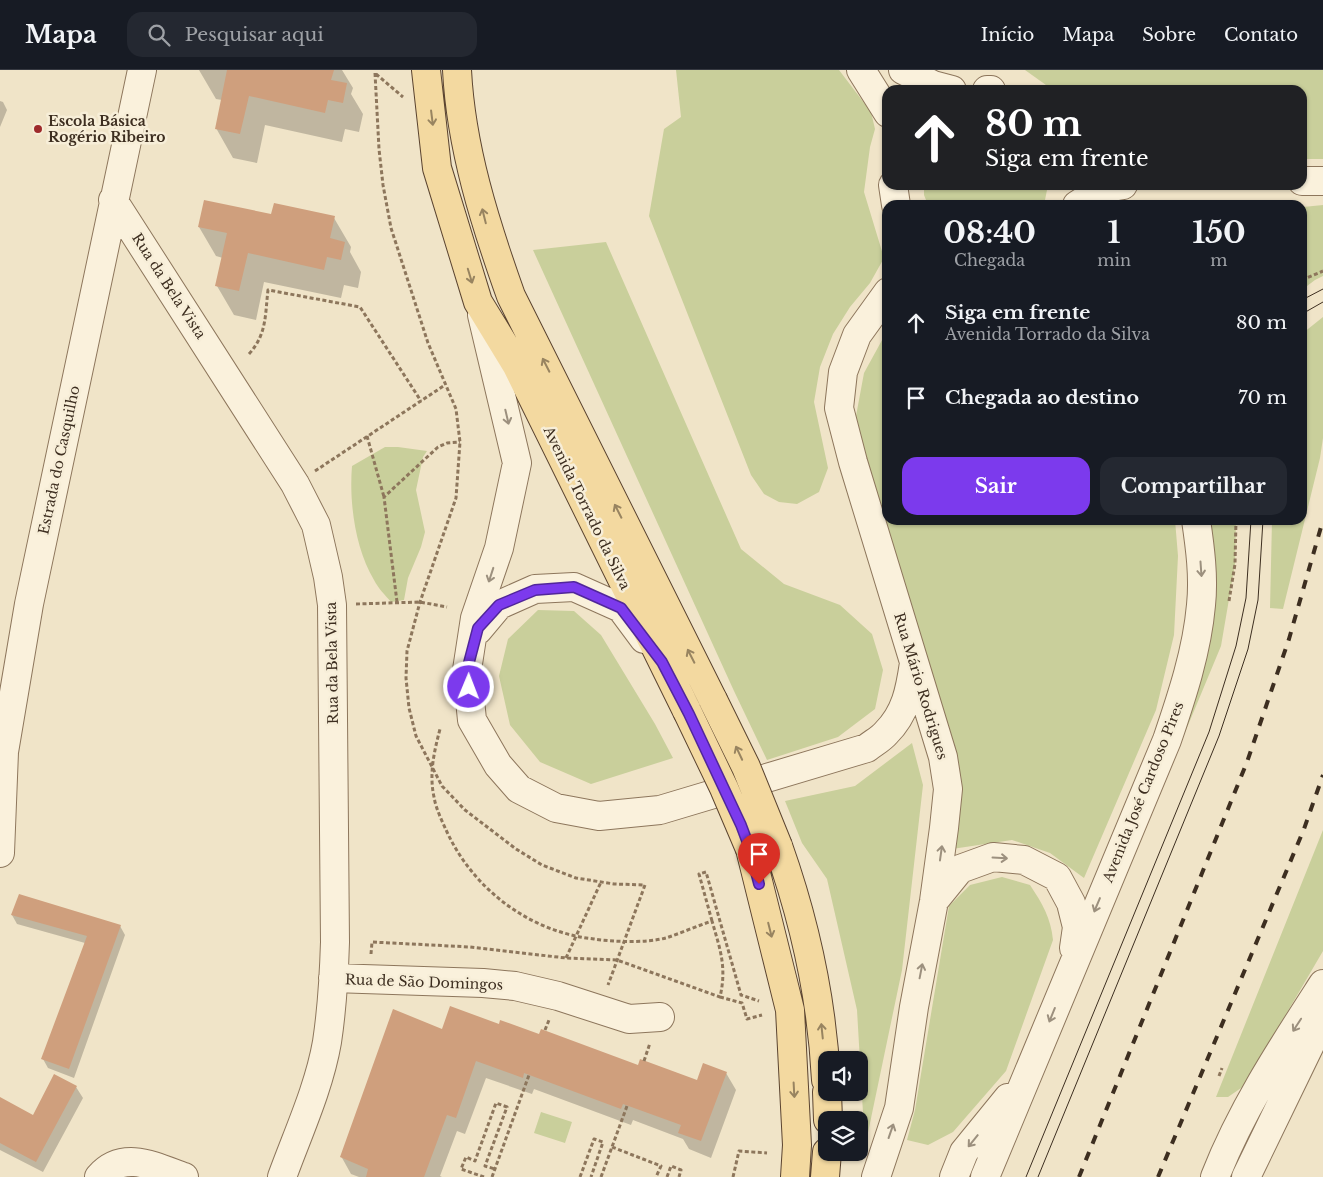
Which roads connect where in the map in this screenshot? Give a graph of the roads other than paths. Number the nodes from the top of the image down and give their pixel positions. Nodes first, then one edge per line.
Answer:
1 (142, 70) edge
2 (426, 70) edge
3 (457, 70) edge
4 (861, 70) edge
5 (903, 70) edge
6 (931, 85) edge
7 (882, 103) edge
8 (1307, 181) edge
9 (1323, 181) edge
10 (1105, 190) edge
11 (113, 200) junction
12 (1085, 200) edge
13 (882, 301) edge
14 (478, 302) junction
15 (1196, 525) edge
16 (662, 662) junction
17 (914, 663) junction
18 (467, 670) junction
19 (0, 853) edge
20 (934, 901) junction
21 (1070, 970) junction
22 (333, 978) junction
23 (1323, 984) edge
24 (660, 1017) dead end
25 (1323, 1018) edge
26 (824, 1051) edge
27 (1026, 1076) junction
28 (826, 1161) edge
29 (99, 1177) edge
30 (184, 1177) edge
31 (282, 1177) edge
32 (795, 1177) edge
33 (825, 1177) edge
34 (876, 1177) edge
35 (954, 1177) edge
36 (985, 1177) edge
37 (1215, 1177) edge
38 (1246, 1177) edge

1 - 11 street, Estrada do Casquilho
2 -> 14 main road, Avenida Torrado da Silva
26 -> 3 main road, Avenida Torrado da Silva, bridge
4 - 7 street
5 - 6 street
8 - 9 street
10 - 12 street
11 - 19 street, Estrada do Casquilho
11 - 22 street, Rua da Bela Vista
13 - 17 street, Rua Mário Rodrigues
14 - 16 main road, Avenida Torrado da Silva
14 -> 18 street
15 -> 21 street, Avenida José Cardoso Pires
16 - 18 street
16 -> 32 main road, Avenida Torrado da Silva, bridge
17 - 18 street
20 -> 17 street, Rua Mário Rodrigues
20 -> 21 street, Avenida José Cardoso Pires
34 -> 20 street, Rua Mário Rodrigues
21 -> 27 street, Avenida José Cardoso Pires
22 - 24 street, Rua de São Domingos
22 - 31 street, Rua da Bela Vista
23 -> 37 street
25 - 38 street
27 -> 35 street
27 - 36 street, Avenida José Cardoso Pires
28 - 33 main road
29 - 30 street

